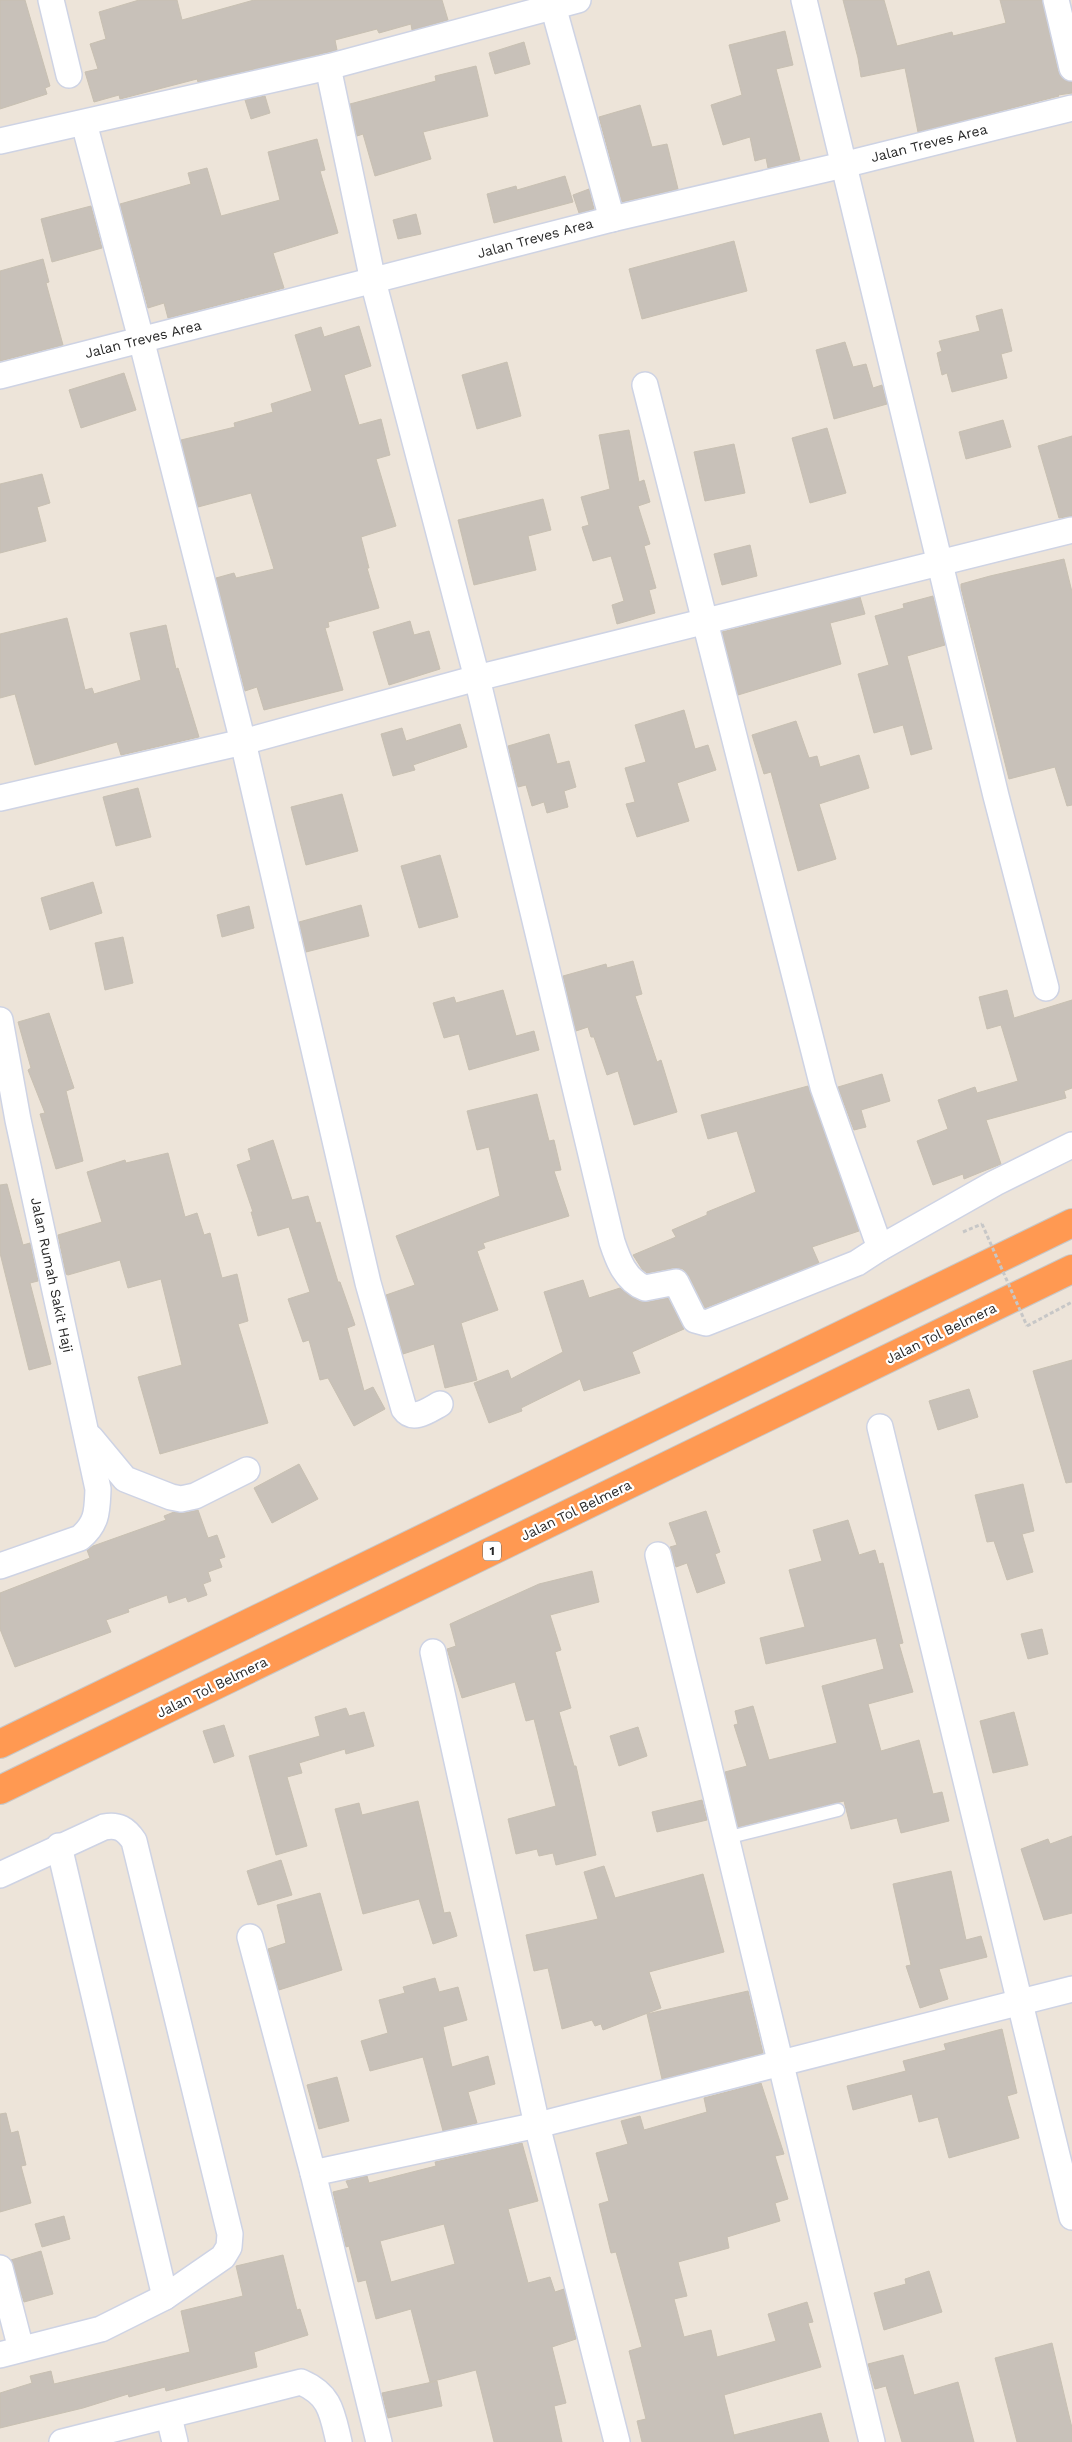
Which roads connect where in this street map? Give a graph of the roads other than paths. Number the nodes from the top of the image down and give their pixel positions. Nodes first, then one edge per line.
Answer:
1 (578, 0) edge
2 (804, 0) edge
3 (1056, 0) edge
4 (55, 1) edge
5 (553, 6) junction
6 (328, 67) junction
7 (1072, 68) edge
8 (69, 75) dead end
9 (1072, 108) edge
10 (84, 123) junction
11 (0, 142) edge
12 (843, 165) junction
13 (612, 218) junction
14 (373, 280) junction
15 (141, 339) junction
16 (0, 376) edge
17 (645, 385) dead end
18 (1072, 530) edge
19 (942, 564) junction
20 (704, 622) junction
21 (477, 678) junction
22 (243, 742) junction
23 (0, 798) edge
24 (1046, 988) dead end
25 (0, 1020) edge
26 (1072, 1145) edge
27 (1072, 1223) edge
28 (880, 1248) junction
29 (1072, 1269) edge
30 (440, 1404) dead end
31 (880, 1427) dead end
32 (88, 1434) junction
33 (247, 1470) dead end
34 (658, 1555) dead end
35 (0, 1566) edge
36 (433, 1652) dead end
37 (0, 1744) edge
38 (0, 1790) edge
39 (838, 1810) dead end
40 (726, 1838) junction
41 (59, 1846) junction
42 (0, 1875) edge
43 (250, 1937) dead end
44 (1072, 1989) edge
45 (1020, 2001) junction
46 (780, 2065) junction
47 (536, 2125) junction
48 (314, 2173) junction
49 (1072, 2217) edge
50 (0, 2268) edge
51 (165, 2297) junction
52 (10, 2352) edge
53 (169, 2417) junction
54 (62, 2442) edge
55 (175, 2442) edge
56 (340, 2442) edge
57 (379, 2442) edge
58 (617, 2442) edge
59 (872, 2442) edge

1 - 5 street
2 - 12 street
3 - 7 street
4 - 8 street
5 - 6 street
5 - 13 street
6 - 10 street
6 - 14 street
9 - 12 street, Jalan Treves Area
10 - 11 street
10 - 15 street
12 - 13 street, Jalan Treves Area
12 - 19 street
13 - 14 street, Jalan Treves Area
14 - 15 street, Jalan Treves Area
14 - 21 street
15 - 16 street, Jalan Treves Area
15 - 22 street
17 - 20 street
18 - 19 street
19 - 20 street
19 - 24 street
20 - 21 street
20 - 28 street
21 - 22 street
21 - 28 street
22 - 23 street
22 - 30 street
25 - 32 street, Jalan Rumah Sakit Haji
26 - 28 street
27 - 37 highway
29 - 38 highway, Jalan Tol Belmera / 1
31 - 45 street
32 - 33 street
32 - 35 street, Jalan Rumah Sakit Haji
34 - 40 street
36 - 47 street
39 - 40 lane
40 - 46 street
41 - 42 street
41 - 51 street
41 - 51 street
43 - 48 street
44 - 45 street
45 - 46 street
45 - 49 street
46 - 47 street
46 - 59 street
47 - 48 street
47 - 58 street
48 - 57 street
50 - 52 street
51 - 52 street
53 - 54 street
53 - 55 street
53 - 56 street

